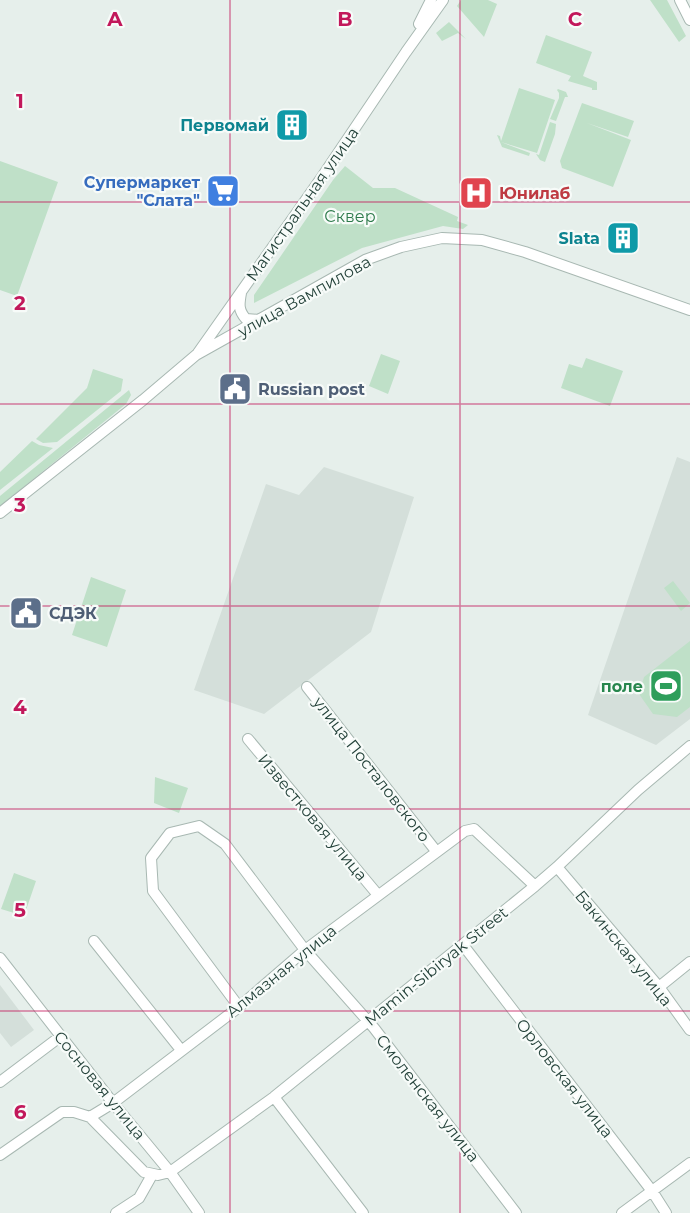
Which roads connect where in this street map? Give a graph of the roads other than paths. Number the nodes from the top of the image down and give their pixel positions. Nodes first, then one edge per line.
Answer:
1 (431, 0) edge
2 (443, 0) edge
3 (680, 0) edge
4 (690, 20) edge
5 (406, 52) junction
6 (241, 291) junction
7 (690, 310) edge
8 (260, 320) junction
9 (196, 355) junction
10 (0, 513) edge
11 (307, 687) dead end
12 (248, 739) dead end
13 (690, 746) edge
14 (436, 851) junction
15 (557, 867) junction
16 (536, 886) junction
17 (378, 895) junction
18 (94, 941) dead end
19 (462, 945) junction
20 (304, 950) junction
21 (0, 958) edge
22 (690, 962) edge
23 (659, 987) junction
24 (239, 1007) junction
25 (368, 1020) junction
26 (690, 1030) edge
27 (61, 1036) junction
28 (181, 1050) junction
29 (0, 1082) edge
30 (274, 1097) junction
31 (113, 1103) junction
32 (90, 1117) junction
33 (0, 1140) edge
34 (4, 1152) edge
35 (690, 1163) edge
36 (170, 1172) junction
37 (152, 1174) junction
38 (652, 1191) junction
39 (116, 1213) edge
40 (199, 1213) edge
41 (363, 1213) edge
42 (516, 1213) edge
43 (622, 1213) edge
44 (666, 1213) edge

1 - 5 street, Магистральная улица
2 - 5 street, Магистральная улица
3 - 4 street
5 - 6 street, Магистральная улица
6 - 8 street
6 - 9 street, Магистральная улица
7 - 8 street, улица Вампилова
8 - 9 street, улица Вампилова
9 - 10 street, улица Вампилова
11 - 14 street, улица Посталовского
12 - 17 street, Известковая улица
13 - 15 street, Mamin-Sibiryak Street
14 - 16 street, Алмазная улица
14 - 17 street, Алмазная улица
15 - 16 street, Mamin-Sibiryak Street
15 - 23 street, Бакинская улица
16 - 19 street, Mamin-Sibiryak Street
17 - 20 street, Алмазная улица
18 - 28 street
19 - 25 street, Mamin-Sibiryak Street
19 - 38 street, Орловская улица
20 - 24 street, Алмазная улица
20 - 24 street, Смоленская улица
20 - 25 street, Смоленская улица
21 - 27 street, Сосновая улица
22 - 23 street
23 - 26 street, Бакинская улица
24 - 28 street, Алмазная улица
25 - 30 street, Mamin-Sibiryak Street
25 - 42 street, Смоленская улица
27 - 29 street
27 - 31 street, Сосновая улица
28 - 31 street, Алмазная улица
30 - 36 street, Mamin-Sibiryak Street
30 - 41 street
31 - 32 street, Алмазная улица
31 - 36 street, Сосновая улица
32 - 34 street
32 - 37 street
33 - 34 street
35 - 38 street
36 - 37 street
36 - 40 street, Сосновая улица
37 - 39 street
38 - 43 street
38 - 44 street, Орловская улица

